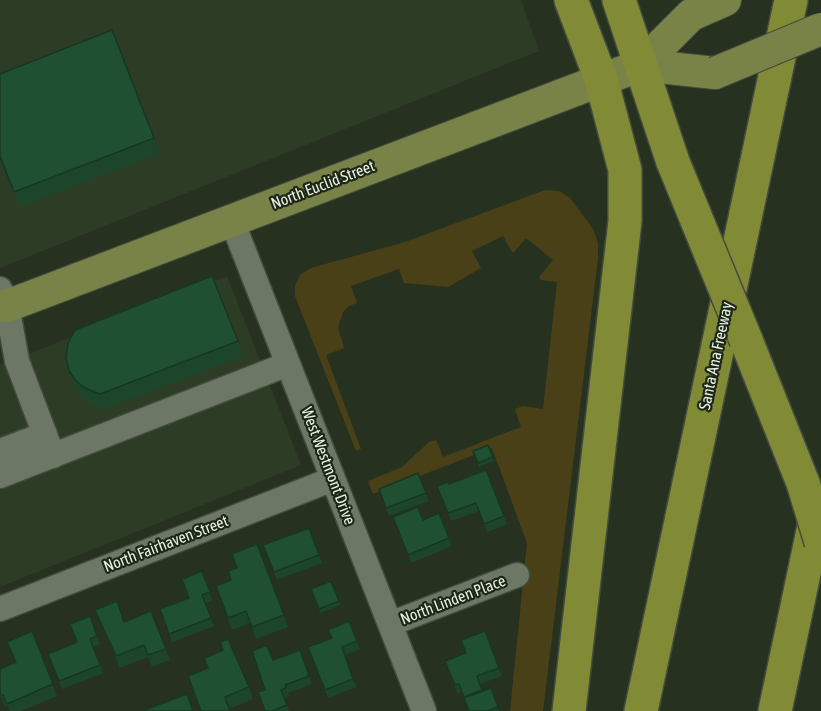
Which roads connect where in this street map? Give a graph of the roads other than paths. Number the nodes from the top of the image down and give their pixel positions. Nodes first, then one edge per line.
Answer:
1 (572, 0) edge
2 (619, 0) edge
3 (725, 0) edge
4 (791, 0) edge
5 (821, 29) edge
6 (640, 65) junction
7 (601, 80) junction
8 (232, 221) junction
9 (2, 304) edge
10 (288, 364) junction
11 (49, 445) junction
12 (0, 451) edge
13 (0, 476) edge
14 (333, 479) junction
15 (821, 493) edge
16 (821, 543) edge
17 (517, 575) dead end
18 (0, 609) edge
19 (390, 624) junction
20 (422, 710) edge
21 (569, 711) edge
22 (642, 711) edge
23 (775, 711) edge

1 - 7 highway
2 - 6 highway
3 - 6 main road, North Euclid Street
4 - 22 highway, Santa Ana Freeway
5 - 6 main road, North Euclid Street, bridge
6 - 7 main road, North Euclid Street
6 - 16 highway, bridge
7 - 8 main road, North Euclid Street
7 - 21 highway
8 - 9 main road, North Euclid Street
8 - 10 street, West Westmont Drive
9 - 11 street
10 - 11 street
10 - 14 street, West Westmont Drive
11 - 12 street
11 - 13 street
14 - 18 street, North Fairhaven Street
14 - 19 street, West Westmont Drive
15 - 23 highway
17 - 19 street, North Linden Place
19 - 20 street, West Westmont Drive

